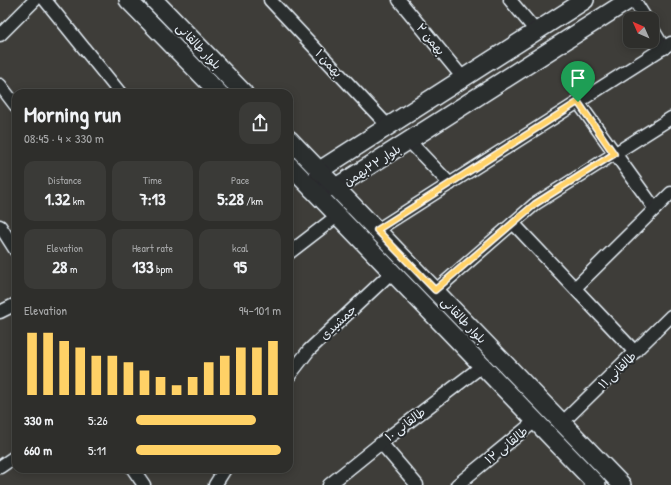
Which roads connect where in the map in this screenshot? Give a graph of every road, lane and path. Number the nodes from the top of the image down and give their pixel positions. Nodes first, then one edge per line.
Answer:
1 (35, 0) edge
2 (45, 0) edge
3 (128, 0) edge
4 (154, 0) edge
5 (270, 0) edge
6 (398, 0) edge
7 (510, 0) edge
8 (585, 0) edge
9 (629, 0) edge
10 (634, 0) edge
11 (642, 12) edge
12 (536, 31) junction
13 (0, 35) edge
14 (659, 36) edge
15 (668, 46) edge
16 (463, 78) junction
17 (0, 85) edge
18 (117, 89) edge
19 (214, 89) edge
20 (240, 89) edge
21 (12, 101) edge
22 (578, 102) junction
23 (671, 118) edge
24 (388, 126) junction
25 (409, 140) junction
26 (293, 143) edge
27 (614, 154) junction
28 (340, 157) junction
29 (315, 165) junction
30 (293, 170) edge
31 (293, 172) edge
32 (353, 176) junction
33 (450, 184) junction
34 (336, 187) junction
35 (312, 189) junction
36 (671, 193) edge
37 (655, 209) junction
38 (337, 216) junction
39 (364, 216) junction
40 (513, 223) junction
41 (0, 226) edge
42 (377, 230) junction
43 (351, 231) junction
44 (12, 245) edge
45 (293, 250) edge
46 (392, 272) junction
47 (575, 288) junction
48 (435, 290) junction
49 (12, 306) edge
50 (0, 312) edge
51 (671, 316) edge
52 (635, 352) junction
53 (482, 366) junction
54 (293, 371) edge
55 (535, 421) junction
56 (562, 423) junction
57 (381, 443) junction
58 (12, 459) edge
59 (0, 467) edge
60 (136, 473) edge
61 (221, 473) edge
62 (593, 484) edge
63 (144, 485) edge
64 (215, 485) edge
65 (330, 485) edge
66 (417, 485) edge
67 (457, 485) edge
68 (622, 485) edge

1 - 13 street
2 - 18 street
3 - 19 main road, بلوار طالقانی
4 - 20 main road, بلوار طالقانی
5 - 24 street, بهمن ۱
6 - 16 street, بهمن ۲
7 - 12 street
8 - 12 main road, بلوار ۲۲بهمن
9 - 25 main road, بلوار ۲۲بهمن
10 - 11 street
12 - 16 main road, بلوار ۲۲بهمن
14 - 15 street
15 - 22 street
16 - 24 main road, بلوار ۲۲بهمن
17 - 21 street
22 - 27 street
22 - 33 street
23 - 27 street
24 - 28 main road, بلوار ۲۲بهمن
25 - 32 main road, بلوار ۲۲بهمن
25 - 33 street
26 - 29 main road, بلوار طالقانی
27 - 37 street
27 - 40 street
28 - 29 main road, بلوار ۲۲بهمن
28 - 32 main road
29 - 30 street
29 - 34 main road, بلوار طالقانی
29 - 35 main road
31 - 35 main road, بلوار طالقانی
32 - 34 main road, بلوار ۲۲بهمن
33 - 42 street
34 - 35 main road, بلوار ۲۲بهمن
34 - 39 main road, بلوار طالقانی
35 - 38 main road, بلوار طالقانی
36 - 37 street
37 - 47 street
38 - 43 main road, بلوار طالقانی
38 - 45 street
39 - 42 main road, بلوار طالقانی
39 - 43 main road
40 - 47 street
40 - 48 street
41 - 44 street
42 - 48 main road, بلوار طالقانی
43 - 46 main road, بلوار طالقانی
46 - 53 main road, بلوار طالقانی
46 - 54 street, جمشیدی
47 - 52 street
48 - 56 main road, بلوار طالقانی
49 - 50 street
51 - 52 street, طالقانی ۱۱
52 - 56 street, طالقانی ۱۱
53 - 55 main road, بلوار طالقانی
53 - 57 street, طالقانی ۱۰
55 - 62 main road, بلوار طالقانی
55 - 67 street, طالقانی ۱۲
56 - 68 main road, بلوار طالقانی
57 - 65 street, طالقانی ۱۰
57 - 66 street
58 - 59 street
60 - 63 street
61 - 64 street

